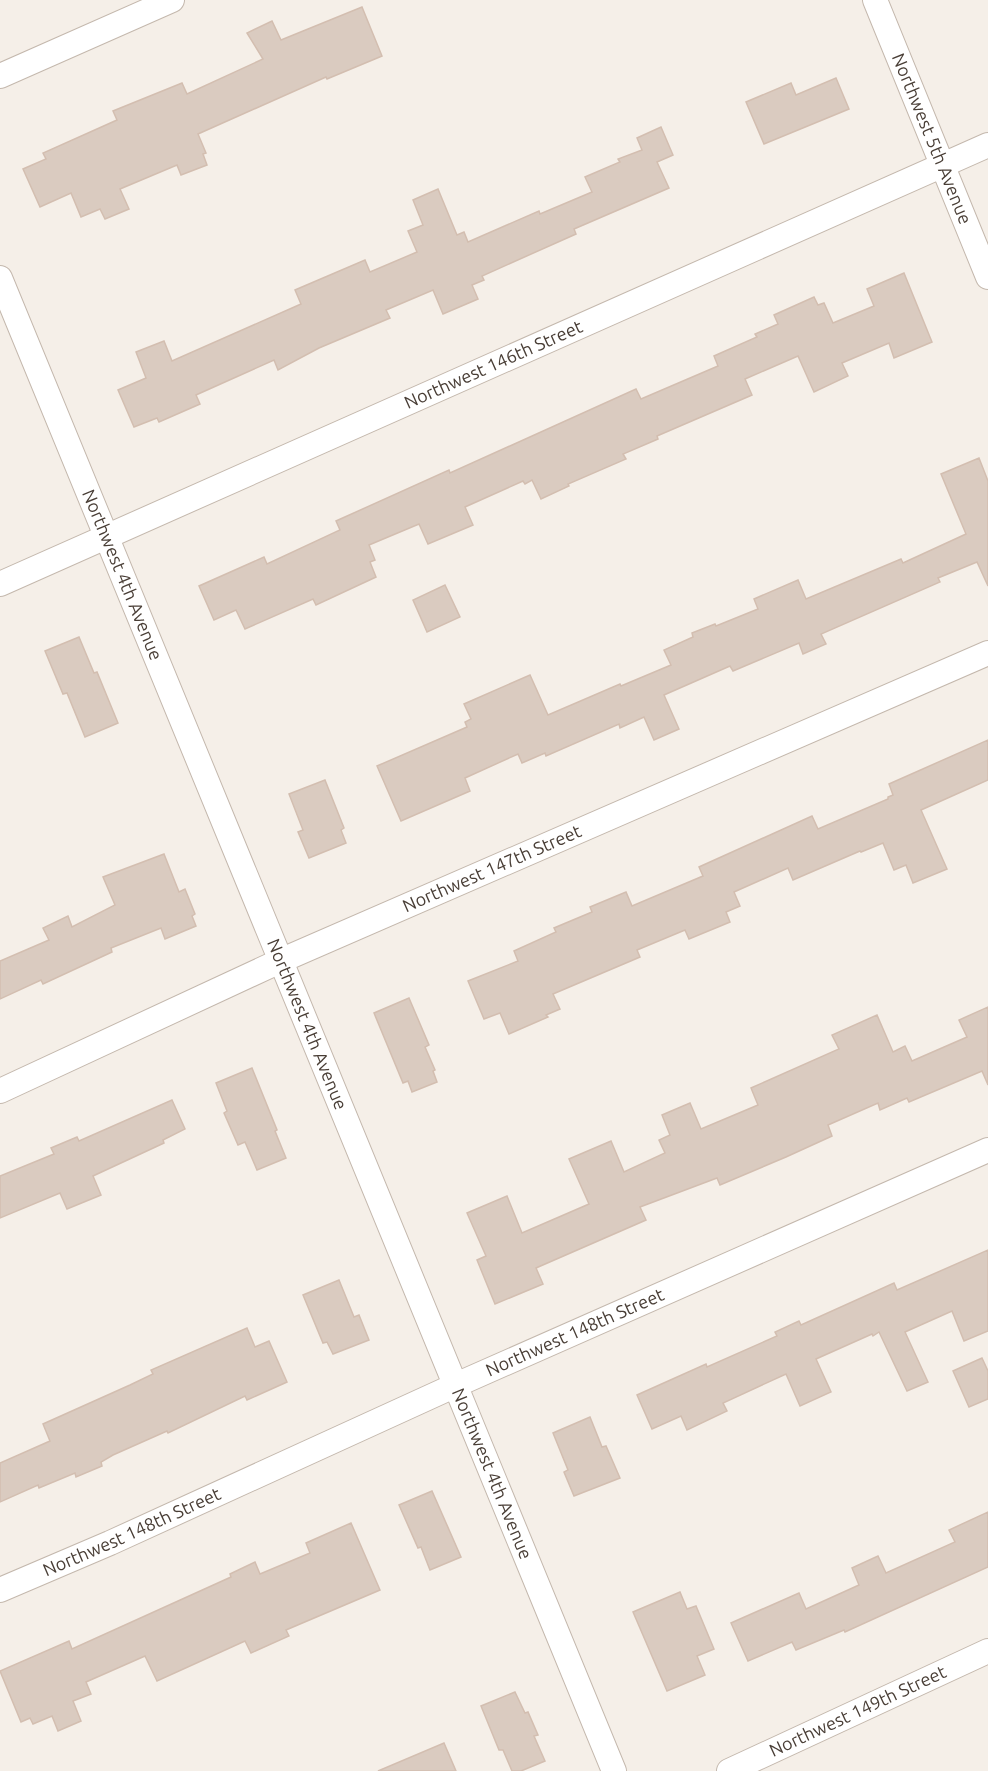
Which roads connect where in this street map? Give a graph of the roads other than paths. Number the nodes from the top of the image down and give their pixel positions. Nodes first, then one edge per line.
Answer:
1 (172, 0) edge
2 (875, 0) edge
3 (0, 76) edge
4 (988, 145) edge
5 (943, 165) junction
6 (988, 277) edge
7 (0, 278) edge
8 (106, 537) junction
9 (0, 584) edge
10 (988, 653) edge
11 (280, 961) junction
12 (0, 1091) edge
13 (988, 1150) edge
14 (456, 1385) junction
15 (0, 1590) edge
16 (988, 1651) edge
17 (614, 1771) edge
18 (729, 1771) edge

1 - 3 street
2 - 5 street, Northwest 5th Avenue
4 - 5 street, Northwest 146th Street
5 - 6 street, Northwest 5th Avenue
5 - 8 street, Northwest 146th Street
7 - 8 street, Northwest 4th Avenue
8 - 9 street, Northwest 146th Street
8 - 11 street, Northwest 4th Avenue
10 - 11 street, Northwest 147th Street
11 - 12 street, Northwest 147th Street
11 - 14 street, Northwest 4th Avenue
13 - 14 street, Northwest 148th Street
14 - 15 street, Northwest 148th Street
14 - 17 street, Northwest 4th Avenue
16 - 18 street, Northwest 149th Street

